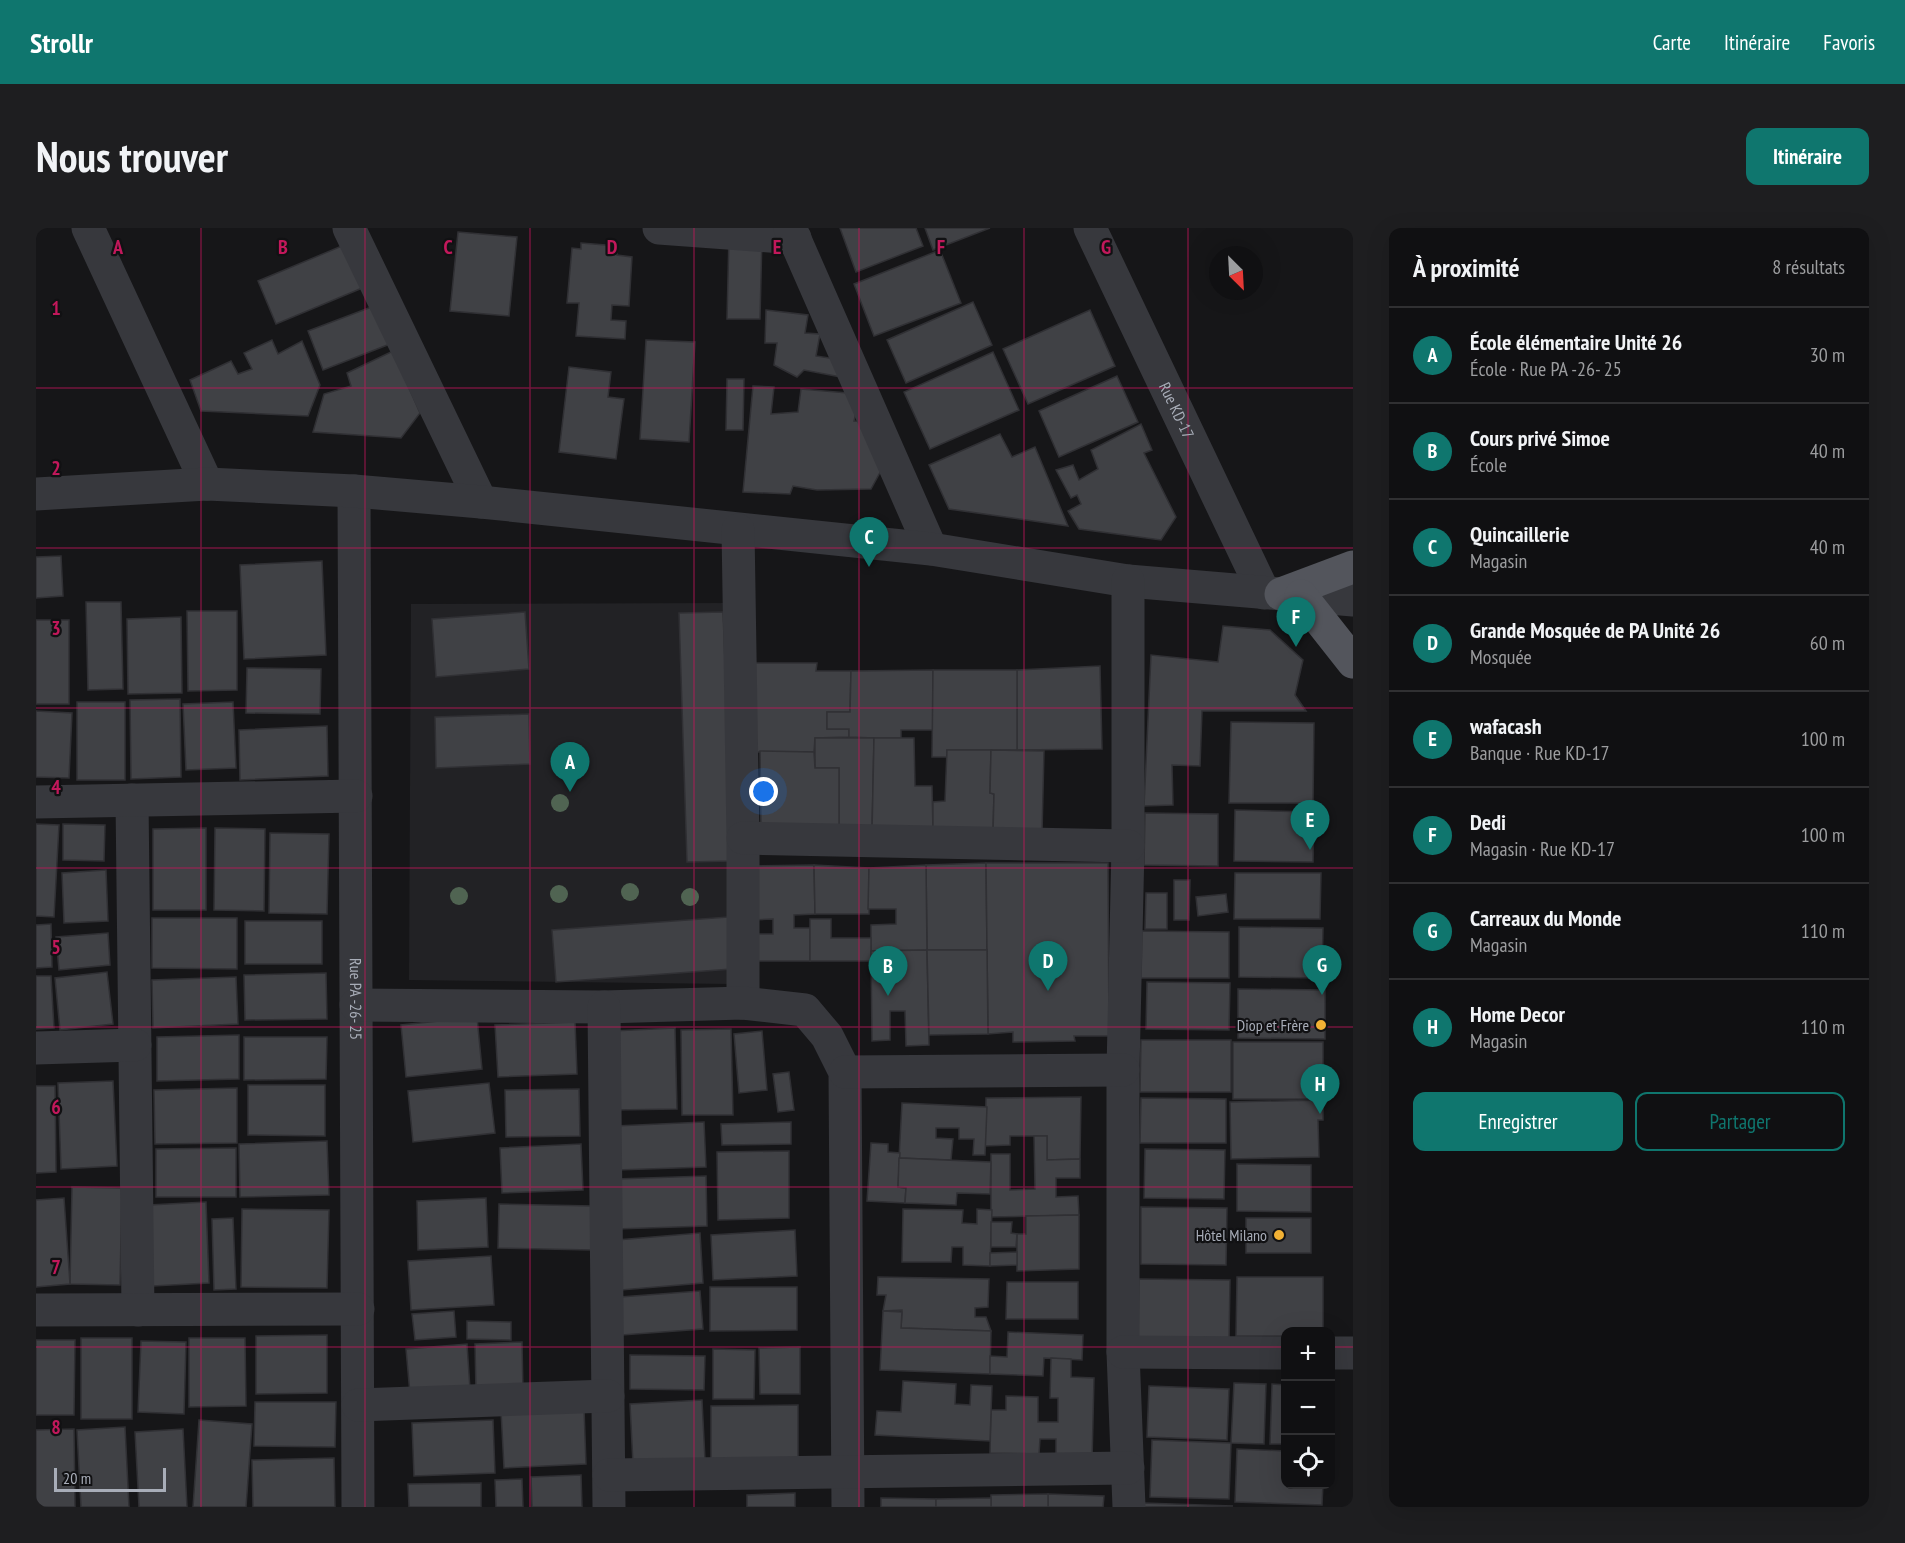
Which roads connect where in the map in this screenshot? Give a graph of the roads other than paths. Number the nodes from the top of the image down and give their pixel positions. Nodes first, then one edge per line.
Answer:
1 (88, 228) edge
2 (349, 228) edge
3 (659, 228) edge
4 (1090, 228) edge
5 (793, 233) edge
6 (207, 484) junction
7 (354, 491) junction
8 (36, 494) edge
9 (481, 502) junction
10 (738, 530) junction
11 (931, 549) junction
12 (1353, 567) edge
13 (1128, 581) junction
14 (1313, 598) edge
15 (1353, 662) edge
16 (356, 796) junction
17 (132, 800) junction
18 (36, 802) edge
19 (743, 838) junction
20 (1128, 846) junction
21 (743, 1003) junction
22 (356, 1005) junction
23 (604, 1007) junction
24 (135, 1045) junction
25 (36, 1048) edge
26 (1123, 1070) junction
27 (845, 1072) junction
28 (36, 1310) edge
29 (138, 1310) junction
30 (358, 1310) junction
31 (1123, 1352) junction
32 (1281, 1353) edge
33 (1335, 1353) edge
34 (1353, 1353) edge
35 (608, 1396) junction
36 (358, 1405) junction
37 (1128, 1468) junction
38 (849, 1473) junction
39 (609, 1491) edge
40 (358, 1507) edge
41 (848, 1507) edge
42 (1129, 1507) edge

1 - 6 street
2 - 9 street
3 - 5 street
4 - 14 street, Rue KD-17
5 - 11 street
6 - 7 street
6 - 8 street
7 - 9 street
7 - 16 street, Rue PA -26- 25
9 - 10 street
10 - 11 street
10 - 19 street
11 - 13 street
12 - 14 main road
13 - 14 street
13 - 20 street
14 - 15 main road
16 - 17 street
16 - 22 street, Rue PA -26- 25
17 - 18 street
17 - 24 street
19 - 20 street
19 - 21 street
20 - 26 street
21 - 23 street
21 - 27 street
22 - 23 street
22 - 30 street, Rue PA -26- 25
23 - 35 street
24 - 25 street
24 - 29 street
26 - 27 street
26 - 31 street
27 - 38 street
28 - 29 street
29 - 30 street
30 - 36 street, Rue PA -26- 25
31 - 32 street
31 - 37 street
33 - 34 street
35 - 36 street
35 - 39 street
36 - 40 street, Rue PA -26- 25
37 - 38 street
37 - 42 street
38 - 39 street
38 - 41 street

